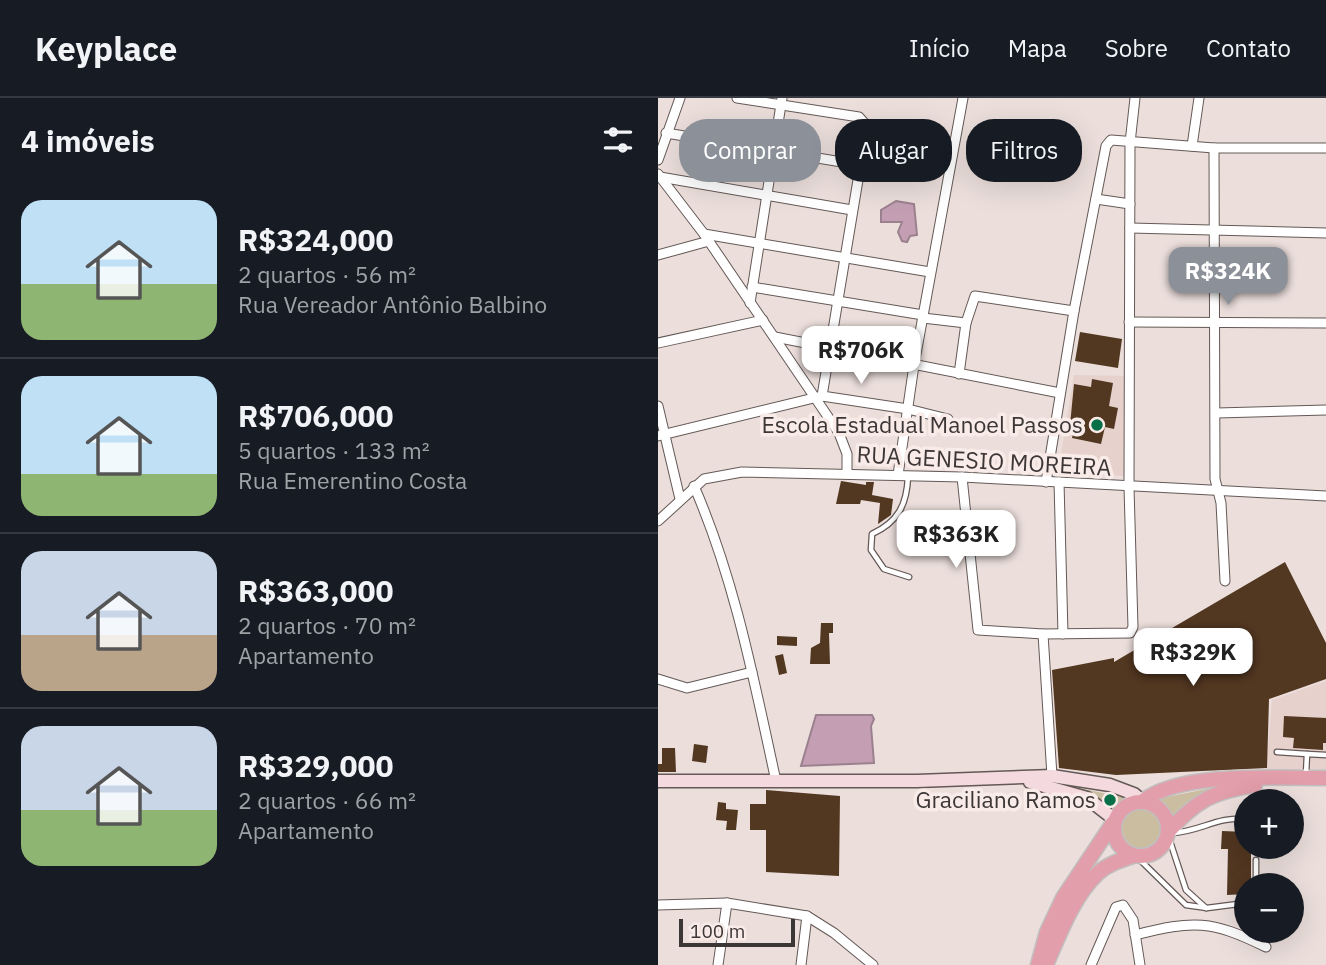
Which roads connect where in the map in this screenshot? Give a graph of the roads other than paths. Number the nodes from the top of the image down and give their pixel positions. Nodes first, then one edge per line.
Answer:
1 (680, 98) edge
2 (737, 98) edge
3 (963, 98) edge
4 (1135, 98) edge
5 (1199, 98) edge
6 (781, 101) edge
7 (779, 119) edge
8 (864, 119) edge
9 (666, 133) junction
10 (679, 135) edge
11 (1130, 143) junction
12 (1192, 146) junction
13 (1214, 148) junction
14 (1326, 148) edge
15 (658, 160) edge
16 (659, 176) edge
17 (770, 182) edge
18 (857, 182) edge
19 (767, 197) junction
20 (1096, 199) junction
21 (1130, 204) junction
22 (852, 210) junction
23 (1130, 228) junction
24 (1216, 231) junction
25 (1326, 233) edge
26 (707, 237) junction
27 (759, 242) junction
28 (658, 255) edge
29 (844, 257) junction
30 (930, 272) junction
31 (752, 287) junction
32 (837, 301) junction
33 (750, 303) junction
34 (1073, 311) junction
35 (923, 316) junction
36 (763, 320) junction
37 (1129, 321) junction
38 (1213, 321) junction
39 (966, 323) junction
40 (1326, 323) edge
41 (775, 337) junction
42 (658, 344) edge
43 (829, 347) junction
44 (914, 365) junction
45 (959, 374) junction
46 (1060, 393) junction
47 (818, 396) junction
48 (658, 406) edge
49 (908, 408) junction
50 (1326, 410) edge
51 (1217, 414) junction
52 (948, 419) dead end
53 (661, 435) edge
54 (847, 473) junction
55 (903, 476) junction
56 (962, 477) junction
57 (1046, 482) junction
58 (1059, 482) junction
59 (694, 486) junction
60 (1129, 487) junction
61 (1218, 490) junction
62 (1326, 496) edge
63 (680, 499) junction
64 (658, 521) edge
65 (909, 577) dead end
66 (1225, 581) dead end
67 (1043, 634) junction
68 (1063, 634) junction
69 (752, 672) junction
70 (658, 679) edge
71 (1277, 752) dead end
72 (1307, 754) junction
73 (1326, 755) edge
74 (1052, 776) junction
75 (1303, 778) junction
76 (1326, 778) edge
77 (1013, 779) junction
78 (658, 781) edge
79 (776, 781) junction
80 (1142, 801) junction
81 (1234, 818) edge
82 (1114, 821) junction
83 (1168, 833) junction
84 (1135, 856) junction
85 (1256, 860) dead end
86 (1256, 873) edge
87 (727, 903) junction
88 (658, 905) edge
89 (1234, 905) edge
90 (1207, 908) junction
91 (807, 916) junction
92 (1135, 935) junction
93 (1266, 947) dead end
94 (862, 961) edge
95 (718, 965) edge
96 (800, 965) edge
97 (873, 965) edge
98 (1038, 965) edge
99 (1046, 965) edge
100 (1091, 965) edge
101 (1141, 965) edge

1 - 9 street
2 - 6 street
3 - 30 street
4 - 11 street
5 - 12 street
6 - 7 street
6 - 8 street
9 - 10 street
9 - 15 street
11 - 12 street
11 - 20 street
11 - 21 street
12 - 13 street
13 - 14 street
13 - 24 street
16 - 19 street
16 - 26 street
17 - 19 street
18 - 22 street
19 - 22 street
19 - 27 street
20 - 21 street
20 - 34 street
21 - 23 street
22 - 29 street
23 - 24 street
23 - 37 street
24 - 25 street
24 - 38 street
26 - 27 street
26 - 28 street
26 - 33 street
27 - 29 street
27 - 31 street
29 - 30 street
29 - 32 street
30 - 35 street
31 - 32 street
31 - 33 street
32 - 35 street
32 - 43 street
33 - 36 street
34 - 39 street
34 - 46 street
35 - 39 street
35 - 44 street
36 - 41 street
36 - 42 street
37 - 38 street
37 - 60 street
38 - 40 street
38 - 51 street
39 - 45 street
41 - 43 street
41 - 47 street
43 - 44 street
43 - 47 street
44 - 45 street
44 - 49 street
45 - 46 street
46 - 57 street
47 - 49 street
47 - 53 street
47 - 54 street
48 - 53 street
49 - 52 street
49 - 55 street
50 - 51 street
51 - 61 street
53 - 63 street
54 - 55 street, RUA GENESIO MOREIRA
54 - 59 street, RUA GENESIO MOREIRA
55 - 56 street, RUA GENESIO MOREIRA
55 - 65 lane
56 - 57 street, RUA GENESIO MOREIRA
56 - 67 street
57 - 58 street, RUA GENESIO MOREIRA
58 - 60 street, RUA GENESIO MOREIRA
58 - 68 street
59 - 63 street, RUA GENESIO MOREIRA
59 - 69 street
60 - 61 street, RUA GENESIO MOREIRA
60 - 68 street
61 - 62 street, RUA GENESIO MOREIRA
61 - 66 street
63 - 64 street, RUA GENESIO MOREIRA
67 - 68 street
67 - 74 street
69 - 70 street
69 - 79 street
71 - 72 lane
72 - 73 lane
72 - 75 lane
74 - 77 main road
74 - 80 main road
75 - 76 highway
75 - 80 highway
75 - 83 highway
77 - 79 main road
77 - 82 main road
78 - 79 main road
80 - 82 highway
80 - 83 highway
81 - 83 lane
82 - 84 highway
82 - 98 highway
83 - 84 highway
83 - 90 lane
84 - 90 lane
84 - 99 highway
85 - 86 lane
87 - 88 street
87 - 91 street
87 - 95 street
89 - 90 lane
91 - 94 street
91 - 96 street
92 - 93 street
92 - 100 street
92 - 101 street
94 - 97 street

